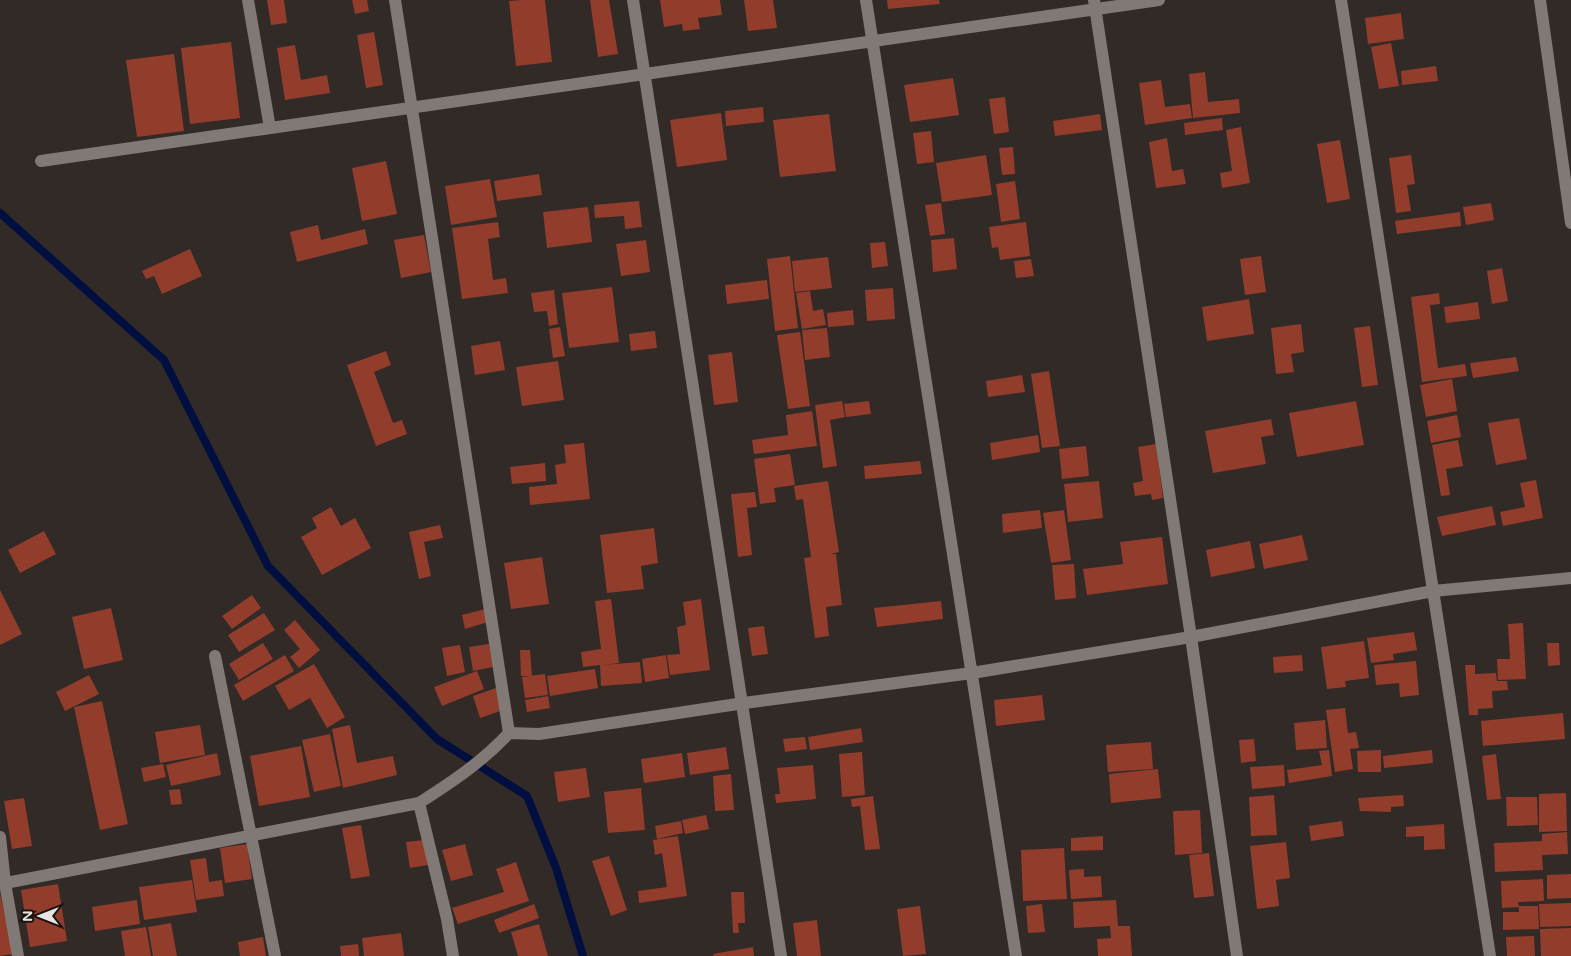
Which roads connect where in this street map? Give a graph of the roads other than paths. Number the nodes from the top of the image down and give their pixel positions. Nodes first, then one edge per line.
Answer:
1 (248, 0) edge
2 (395, 0) edge
3 (633, 0) edge
4 (866, 0) edge
5 (1159, 0) edge
6 (1341, 0) edge
7 (1540, 0) edge
8 (1095, 5) edge
9 (872, 42) junction
10 (645, 74) junction
11 (412, 108) junction
12 (270, 128) junction
13 (41, 161) dead end
14 (1571, 223) edge
15 (1571, 578) edge
16 (1433, 591) junction
17 (1191, 637) junction
18 (215, 656) dead end
19 (972, 673) junction
20 (744, 703) junction
21 (508, 733) junction
22 (420, 803) junction
23 (250, 836) junction
24 (0, 837) edge
25 (2, 884) edge
26 (18, 956) edge
27 (275, 956) edge
28 (453, 956) edge
29 (781, 956) edge
30 (1016, 956) edge
31 (1237, 956) edge
32 (1490, 956) edge

1 - 12 street
2 - 11 street
3 - 10 street
4 - 9 street
5 - 8 street
6 - 16 street
7 - 14 street
8 - 9 street
8 - 17 street
9 - 10 street
9 - 19 street
10 - 11 street
10 - 20 street
11 - 12 street
11 - 21 street
12 - 13 street
15 - 16 street
16 - 17 street
16 - 32 street
17 - 19 street
17 - 31 street
18 - 23 street
19 - 20 street
19 - 30 street
20 - 21 street
20 - 29 street
21 - 22 street
22 - 23 street
22 - 28 street
23 - 25 street
23 - 27 street
24 - 25 street
25 - 26 street

